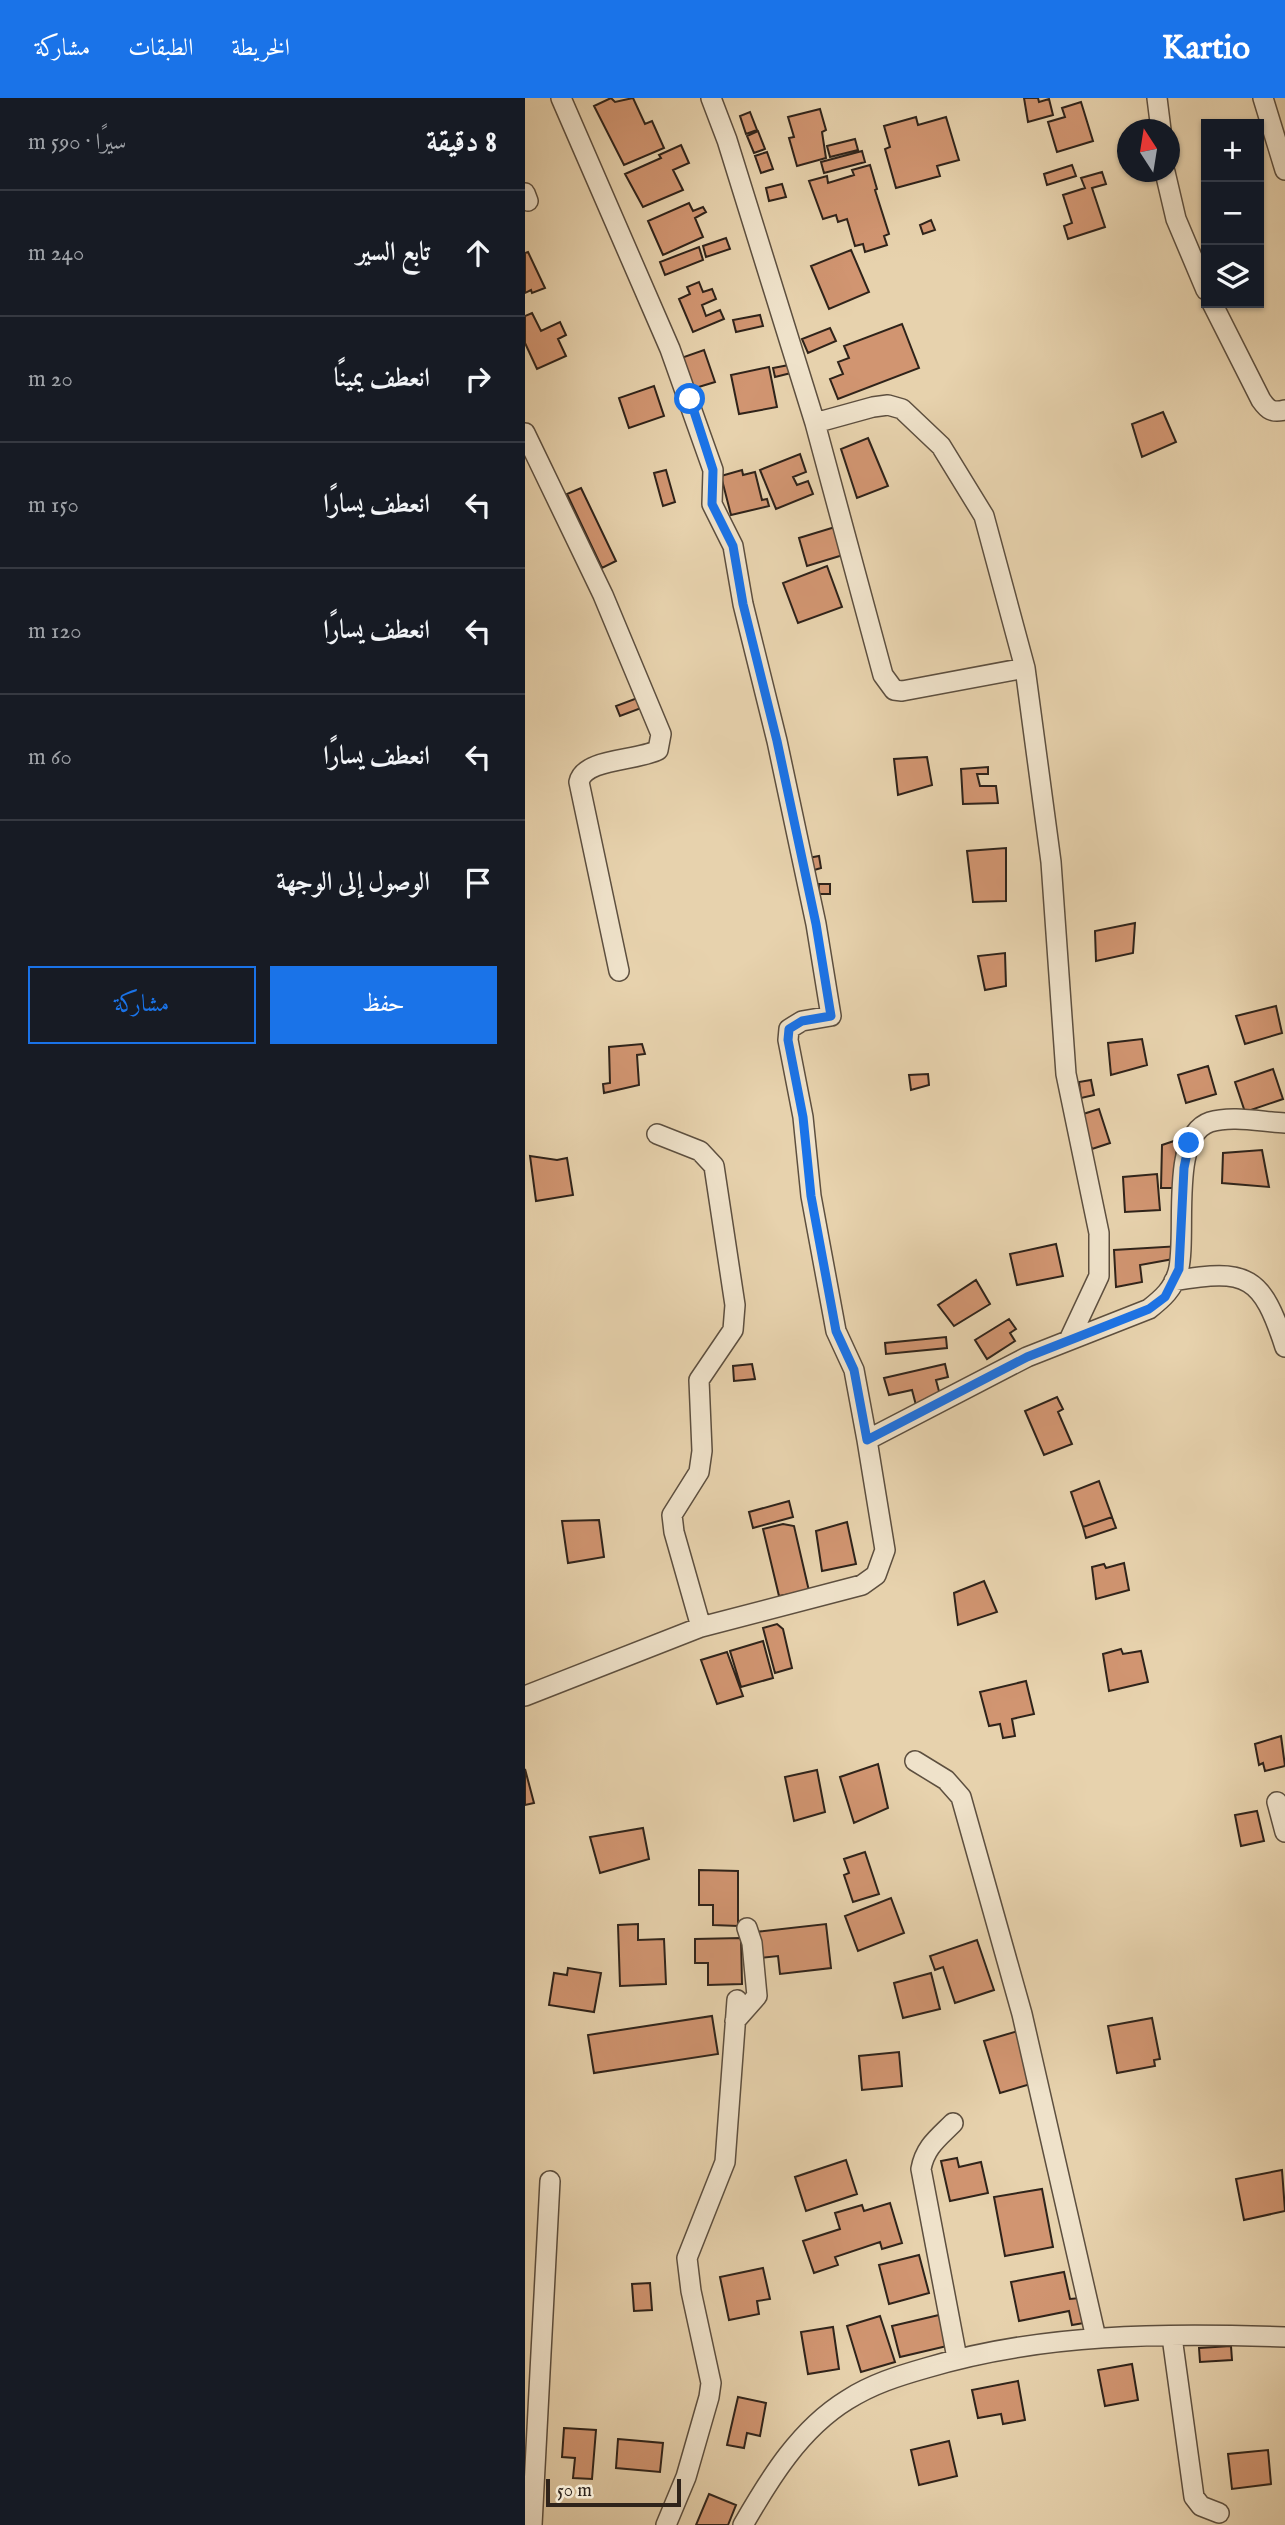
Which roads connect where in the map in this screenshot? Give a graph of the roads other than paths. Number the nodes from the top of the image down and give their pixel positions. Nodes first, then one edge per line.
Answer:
1 (561, 98) edge
2 (711, 98) edge
3 (1157, 98) edge
4 (1263, 98) edge
5 (1160, 119) edge
6 (1285, 170) edge
7 (1167, 182) edge
8 (1201, 278) edge
9 (1215, 308) edge
10 (1285, 410) edge
11 (815, 423) junction
12 (525, 433) edge
13 (1025, 668) junction
14 (619, 971) dead end
15 (1285, 1123) edge
16 (657, 1134) dead end
17 (1174, 1281) junction
18 (1069, 1340) junction
19 (1285, 1347) edge
20 (867, 1440) junction
21 (701, 1627) junction
22 (525, 1696) edge
23 (915, 1761) dead end
24 (1277, 1802) dead end
25 (1285, 1832) edge
26 (747, 1928) dead end
27 (737, 2000) dead end
28 (735, 2021) junction
29 (953, 2123) dead end
30 (550, 2181) dead end
31 (1172, 2337) junction
32 (1285, 2337) edge
33 (1096, 2338) junction
34 (957, 2358) junction
35 (1219, 2513) dead end
36 (532, 2525) edge
37 (666, 2525) edge
38 (743, 2525) edge

1 - 20 street
2 - 11 street
3 - 5 street
4 - 6 street
7 - 8 street
9 - 10 street
11 - 13 street
11 - 13 street
12 - 14 street
13 - 18 street
15 - 17 street
16 - 21 street
17 - 18 street
17 - 19 street
18 - 20 street
20 - 21 street
21 - 22 street
23 - 33 street
24 - 25 street
26 - 28 street
27 - 28 street
28 - 37 street
29 - 34 street
30 - 36 street
31 - 32 street
31 - 33 street
31 - 35 street
33 - 34 street
34 - 38 street

